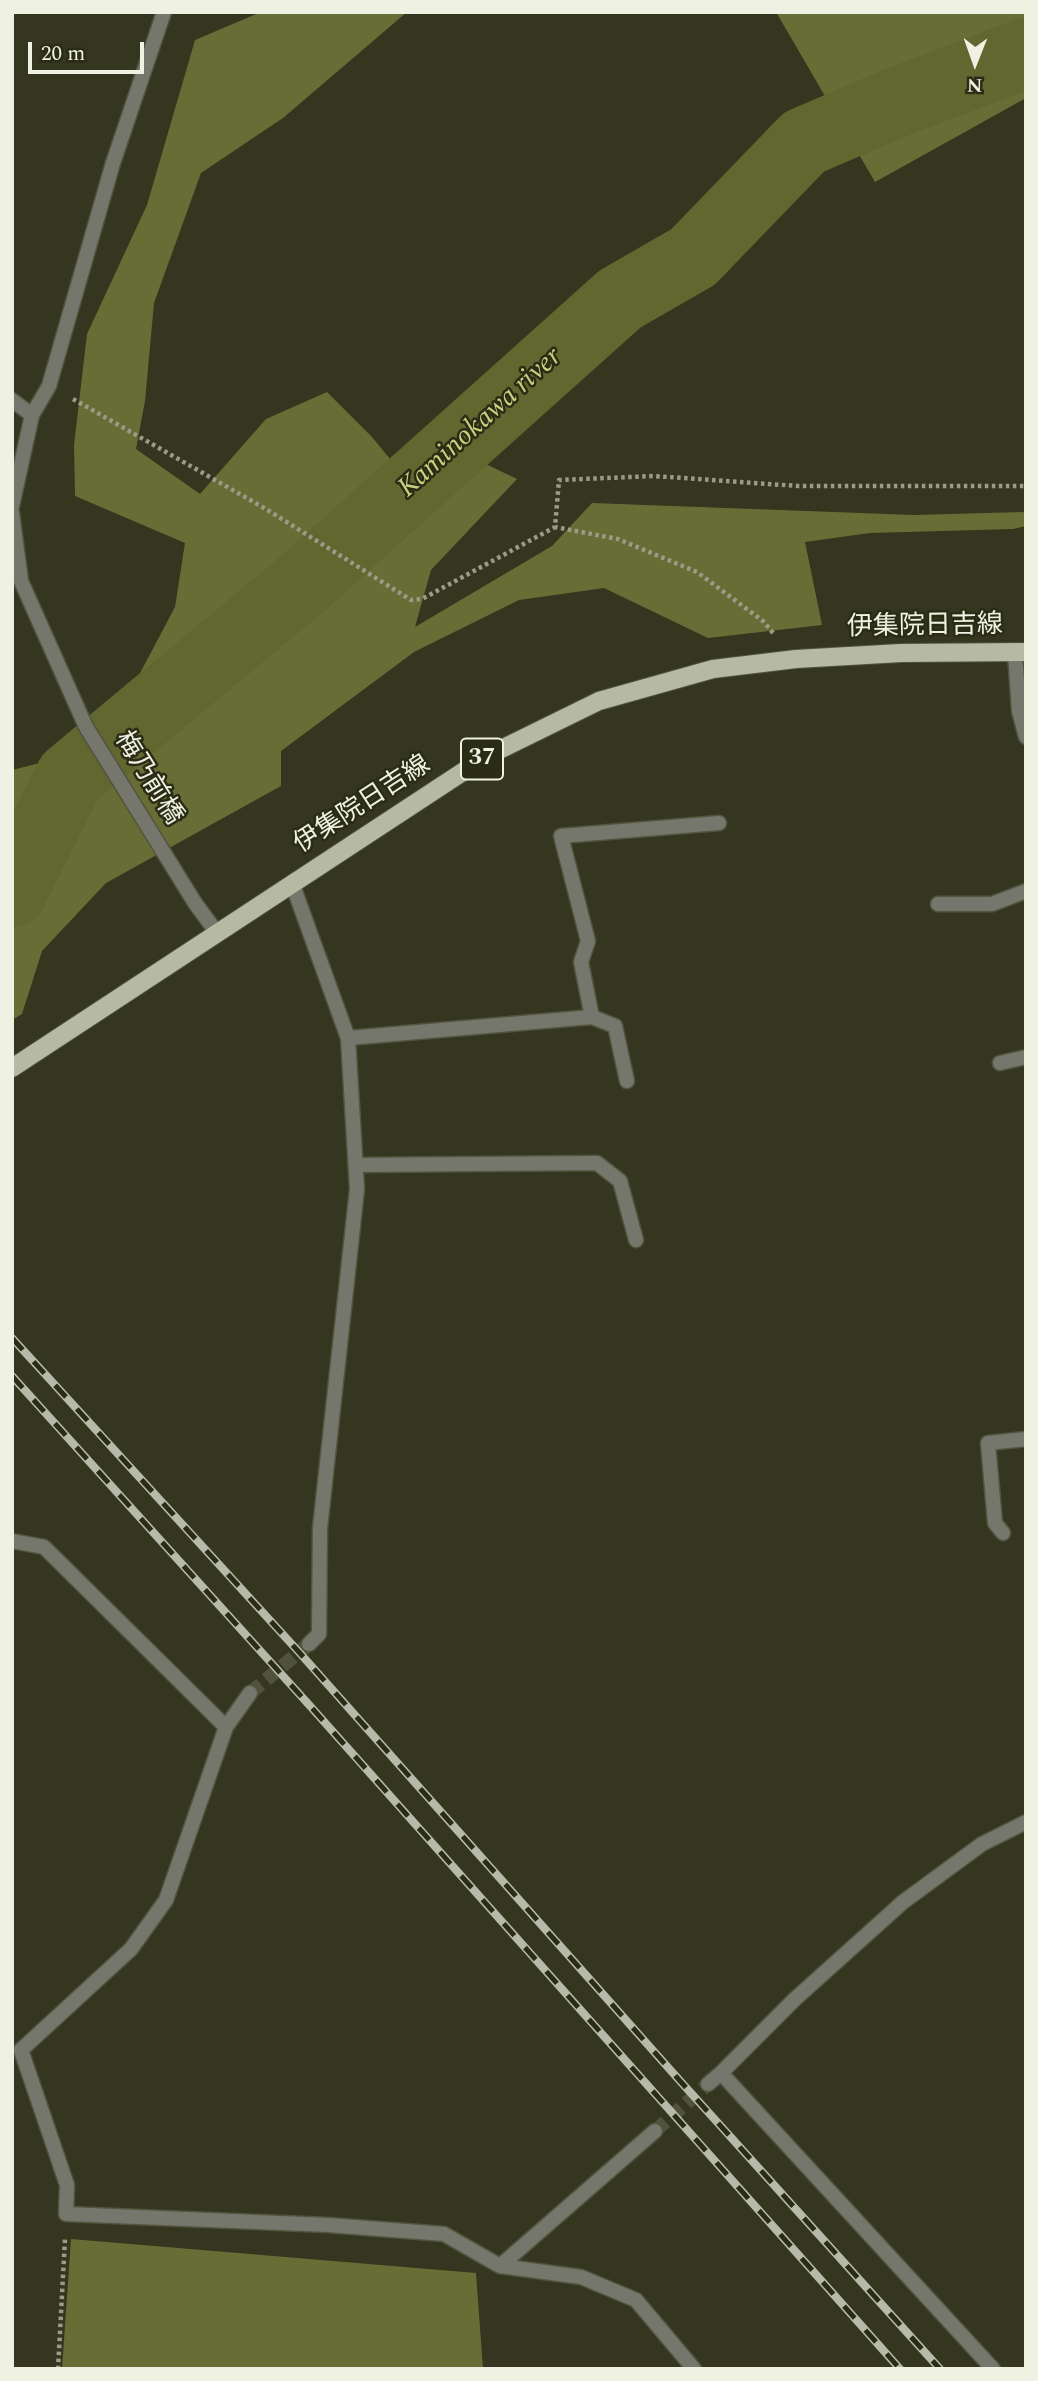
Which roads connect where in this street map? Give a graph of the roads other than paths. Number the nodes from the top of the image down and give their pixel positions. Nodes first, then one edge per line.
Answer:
1 (164, 12) edge
2 (12, 400) edge
3 (32, 415) junction
4 (12, 506) edge
5 (12, 513) edge
6 (1021, 652) edge
7 (1026, 737) edge
8 (719, 823) dead end
9 (292, 883) junction
10 (1026, 891) edge
11 (938, 904) dead end
12 (217, 933) junction
13 (592, 1017) junction
14 (348, 1038) junction
15 (1026, 1058) edge
16 (1000, 1063) dead end
17 (12, 1068) edge
18 (626, 1081) dead end
19 (356, 1165) junction
20 (636, 1240) dead end
21 (1026, 1439) edge
22 (1003, 1533) dead end
23 (12, 1541) edge
24 (309, 1644) tunnel mouth
25 (250, 1693) tunnel mouth
26 (226, 1727) junction
27 (1026, 1822) edge
28 (721, 2073) junction
29 (708, 2084) tunnel mouth
30 (654, 2131) tunnel mouth
31 (500, 2266) junction
32 (694, 2369) edge
33 (993, 2369) edge

1 - 3 street
2 - 3 street
3 - 4 street
5 - 12 street, 梅乃前橋
6 - 7 street
6 - 9 main road, 伊集院日吉線 / 37
8 - 13 street
9 - 12 main road, 伊集院日吉線 / 37
9 - 14 street
10 - 11 street
12 - 17 main road, 伊集院日吉線 / 37
13 - 14 street
13 - 18 street
14 - 19 street
15 - 16 street
19 - 20 street
19 - 24 street
21 - 22 street
23 - 26 street
25 - 26 street
26 - 31 street
27 - 28 street
28 - 29 street
28 - 33 street
30 - 31 street
31 - 32 street

